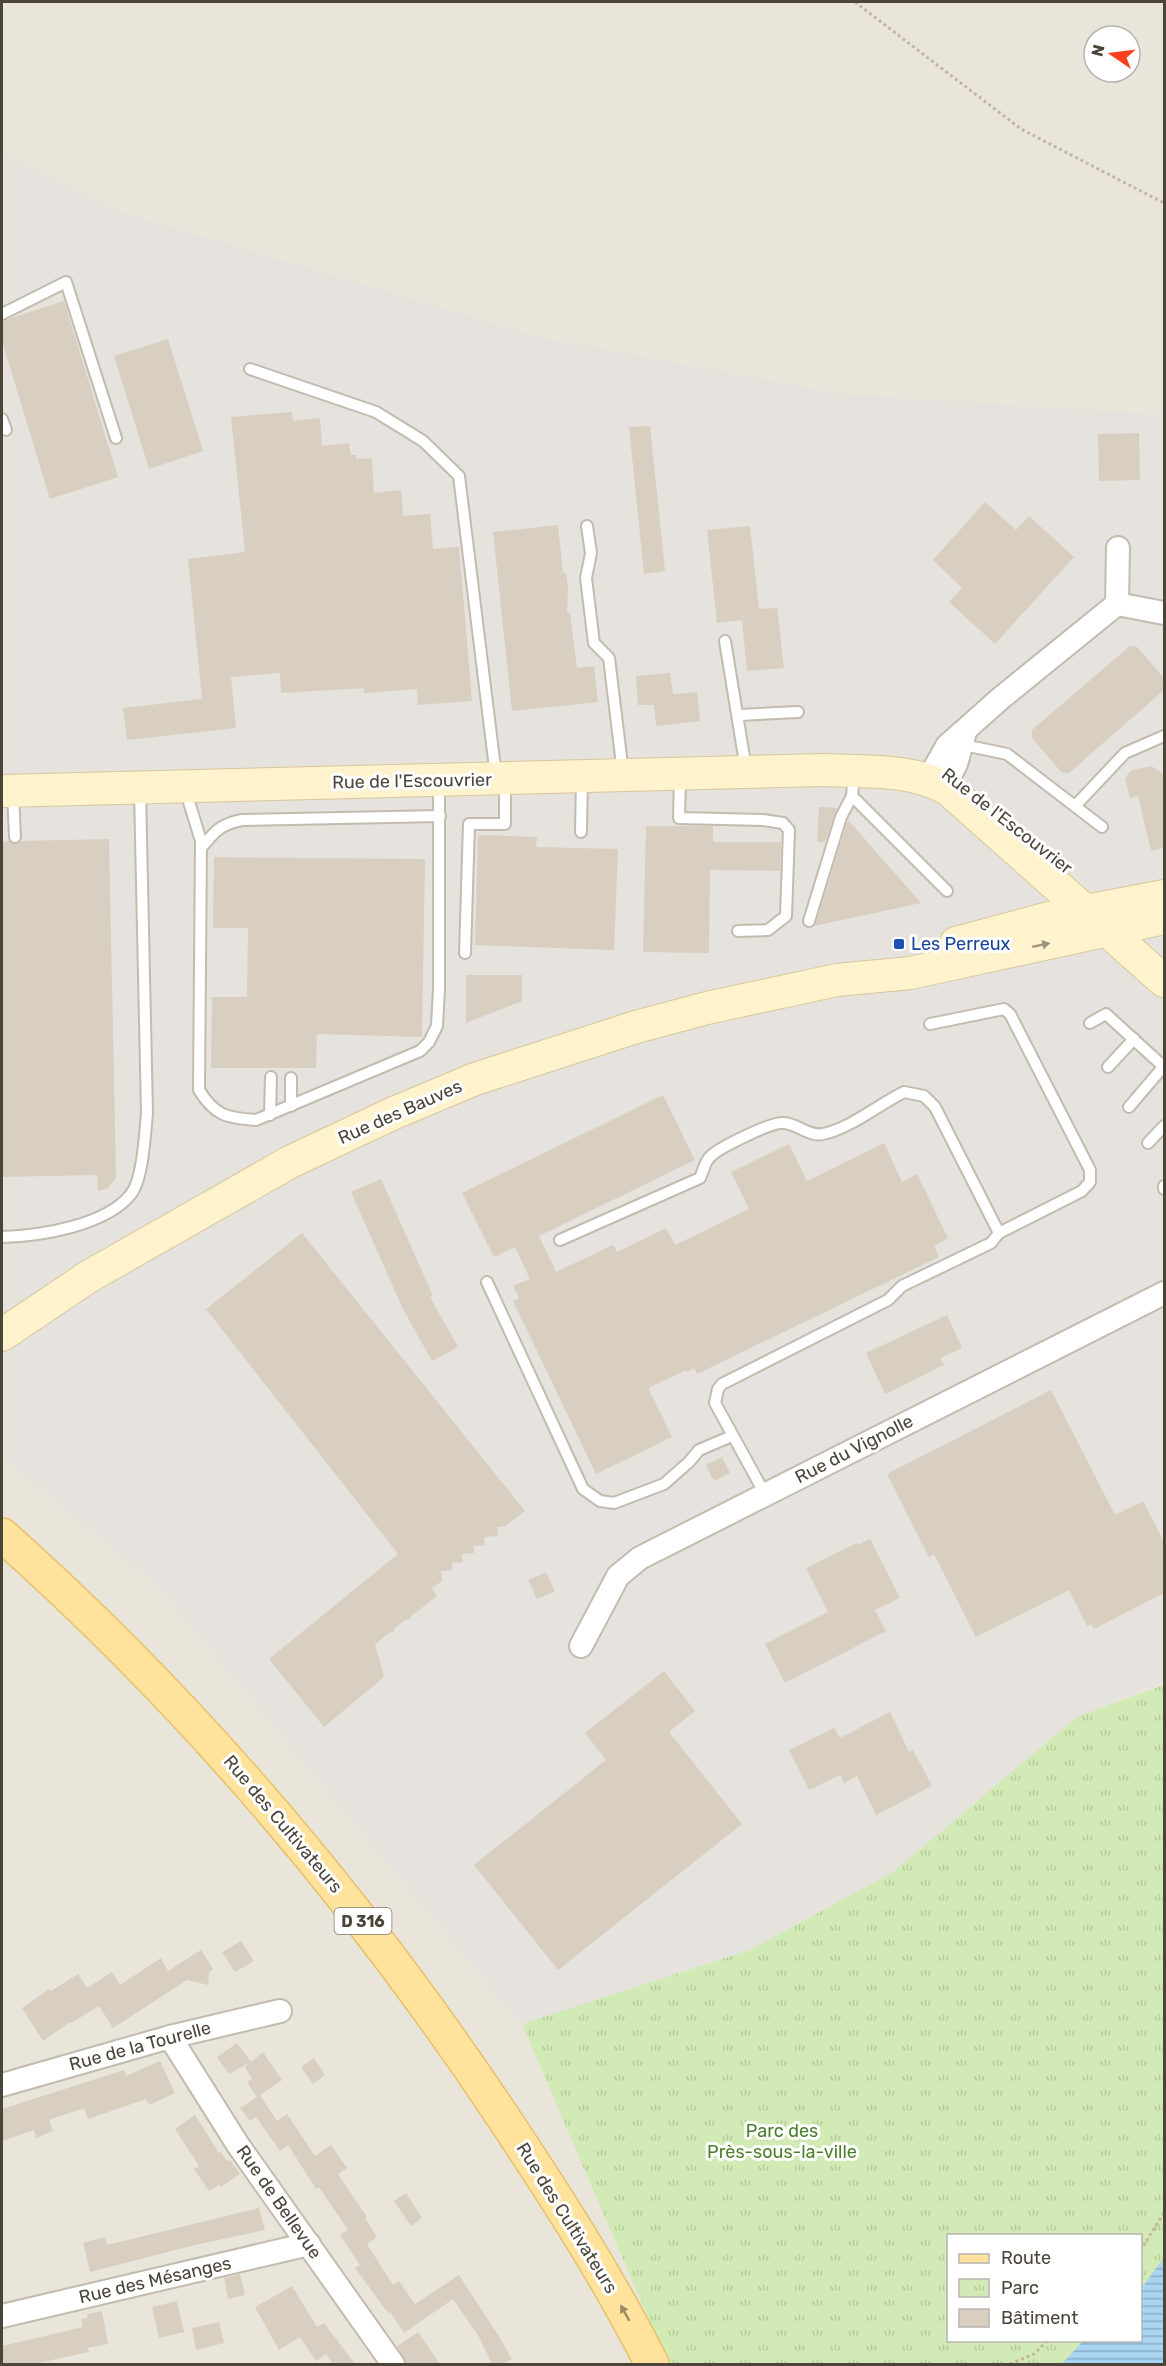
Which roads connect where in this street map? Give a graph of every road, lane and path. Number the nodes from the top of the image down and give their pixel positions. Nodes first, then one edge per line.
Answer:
1 (855, 2) edge
2 (1164, 203) edge
3 (2, 314) edge
4 (250, 369) dead end
5 (2, 419) edge
6 (6, 430) dead end
7 (116, 438) dead end
8 (586, 526) dead end
9 (1118, 548) dead end
10 (1117, 604) junction
11 (1164, 613) edge
12 (725, 641) dead end
13 (798, 712) dead end
14 (739, 715) junction
15 (1164, 736) edge
16 (948, 761) junction
17 (747, 773) junction
18 (680, 774) junction
19 (624, 776) junction
20 (582, 777) junction
21 (854, 778) junction
22 (500, 779) junction
23 (439, 781) junction
24 (190, 786) junction
25 (140, 788) junction
26 (7, 790) edge
27 (1075, 806) junction
28 (440, 816) junction
29 (1102, 827) dead end
30 (581, 832) dead end
31 (15, 837) dead end
32 (201, 848) junction
33 (1032, 864) junction
34 (947, 891) dead end
35 (1164, 896) edge
36 (1121, 918) edge
37 (809, 921) dead end
38 (1022, 925) junction
39 (738, 931) dead end
40 (465, 953) dead end
41 (1164, 956) edge
42 (837, 980) junction
43 (1164, 981) edge
44 (1090, 1023) dead end
45 (930, 1024) dead end
46 (1134, 1039) junction
47 (1108, 1067) dead end
48 (1164, 1067) edge
49 (271, 1077) dead end
50 (291, 1078) dead end
51 (291, 1106) junction
52 (1129, 1107) dead end
53 (270, 1115) junction
54 (1164, 1126) edge
55 (1148, 1143) dead end
56 (999, 1233) junction
57 (2, 1237) edge
58 (560, 1240) dead end
59 (486, 1282) dead end
60 (1164, 1293) edge
61 (2, 1335) edge
62 (732, 1436) junction
63 (765, 1494) junction
64 (2, 1535) edge
65 (2, 1556) edge
66 (581, 1646) dead end
67 (280, 2011) dead end
68 (170, 2037) junction
69 (2, 2085) edge
70 (1164, 2213) edge
71 (309, 2244) junction
72 (1142, 2248) edge
73 (2, 2316) edge
74 (1046, 2342) edge
75 (393, 2364) edge
76 (626, 2364) edge
77 (652, 2364) edge
78 (1010, 2364) edge

1 - 2 path
3 - 7 lane
4 - 22 lane
5 - 6 lane
8 - 19 lane
9 - 10 street
10 - 11 street
10 - 16 street
12 - 14 lane
13 - 14 lane
14 - 17 lane
15 - 27 lane
16 - 21 street, Rue de l'Escouvrier
16 - 27 lane
16 - 33 street, Rue de l'Escouvrier
16 - 36 street, Rue de l'Escouvrier
17 - 18 street, Rue de l'Escouvrier
17 - 21 street, Rue de l'Escouvrier
18 - 19 street, Rue de l'Escouvrier
18 - 39 lane
19 - 20 street, Rue de l'Escouvrier
20 - 22 street, Rue de l'Escouvrier
20 - 30 lane
21 - 34 lane
21 - 37 lane
22 - 23 street, Rue de l'Escouvrier
22 - 40 lane
23 - 24 street, Rue de l'Escouvrier
23 - 28 lane
24 - 25 street, Rue de l'Escouvrier
24 - 32 lane
25 - 26 street, Rue de l'Escouvrier
25 - 57 lane
26 - 31 lane
27 - 29 lane
28 - 32 lane
28 - 51 lane
32 - 53 lane
33 - 36 street, Rue de l'Escouvrier
33 - 38 street
35 - 36 street
36 - 38 street, Rue des Bauves
36 - 41 street
42 -> 36 street, Rue des Bauves
36 - 43 street
38 - 42 street, Rue des Bauves
42 - 61 street, Rue des Bauves
44 - 46 lane
45 - 56 lane
46 - 47 lane
46 - 48 lane
48 - 52 lane
49 - 53 lane
50 - 51 lane
51 - 53 lane
54 - 55 lane
56 - 58 lane
56 - 62 lane
59 - 62 lane
60 - 63 street, Rue du Vignolle
62 - 63 lane
63 - 66 street, Rue du Vignolle
77 -> 64 main road, Rue des Cultivateurs / D 316
65 - 76 main road, Rue des Cultivateurs / D 316
67 - 68 street, Rue de la Tourelle
68 - 69 street, Rue de la Tourelle
68 - 71 street, Rue de Bellevue
70 - 72 path
71 - 73 street, Rue des Mésanges
71 - 75 street, Rue de Bellevue
74 - 78 path

